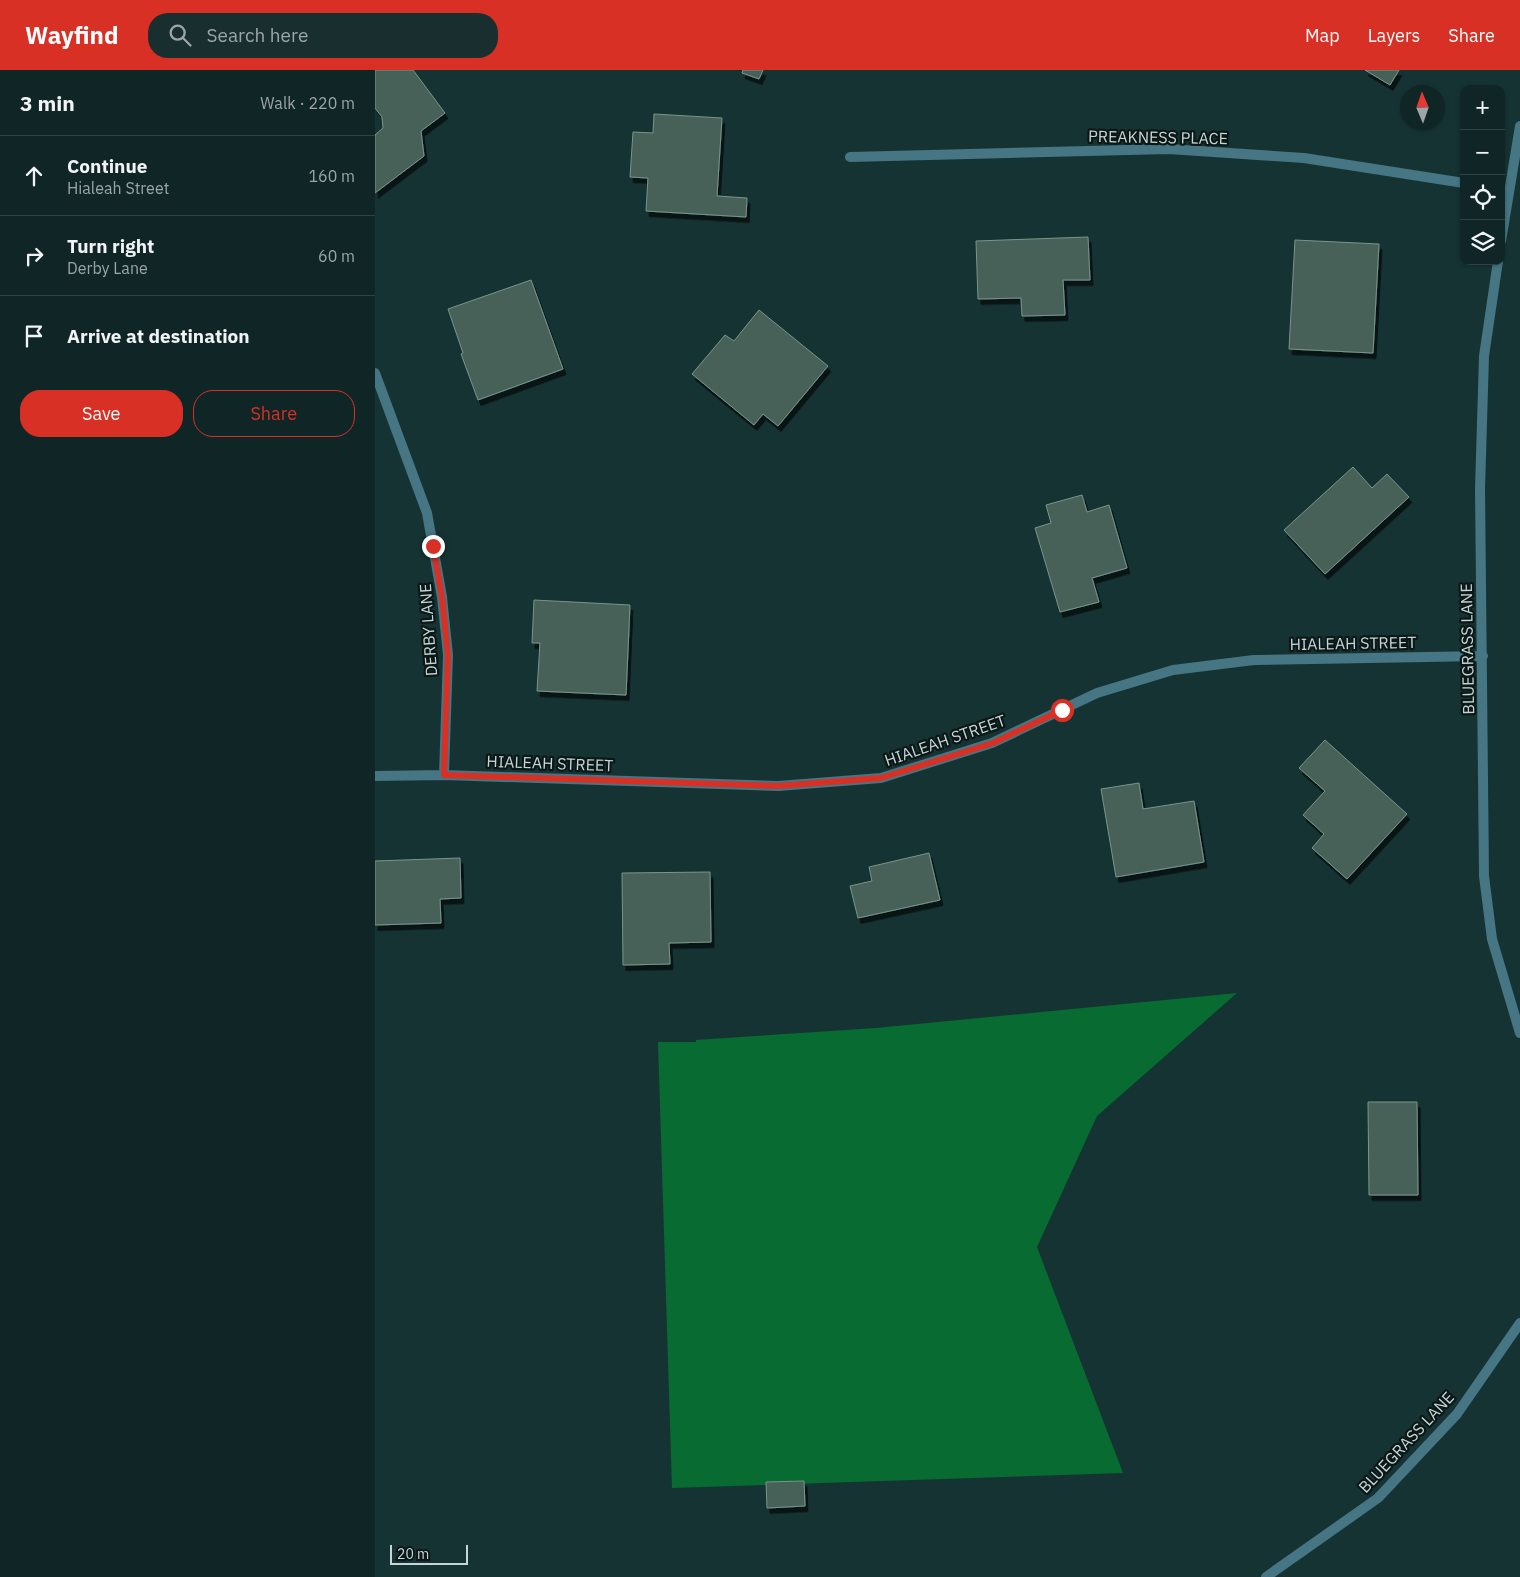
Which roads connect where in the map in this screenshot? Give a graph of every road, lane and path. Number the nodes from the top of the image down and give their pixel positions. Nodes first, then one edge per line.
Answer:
1 (1520, 126) edge
2 (850, 157) dead end
3 (1460, 182) edge
4 (1505, 189) edge
5 (1497, 265) edge
6 (375, 373) edge
7 (1483, 656) junction
8 (444, 775) junction
9 (375, 776) edge
10 (1520, 1033) edge
11 (1520, 1323) edge
12 (1266, 1577) edge

1 - 4 street
2 - 3 street, PREAKNESS PLACE
5 - 7 street, BLUEGRASS LANE
6 - 8 street, DERBY LANE
7 - 8 street, HIALEAH STREET
7 - 10 street, BLUEGRASS LANE
8 - 9 street, HIALEAH STREET
11 - 12 street, BLUEGRASS LANE

